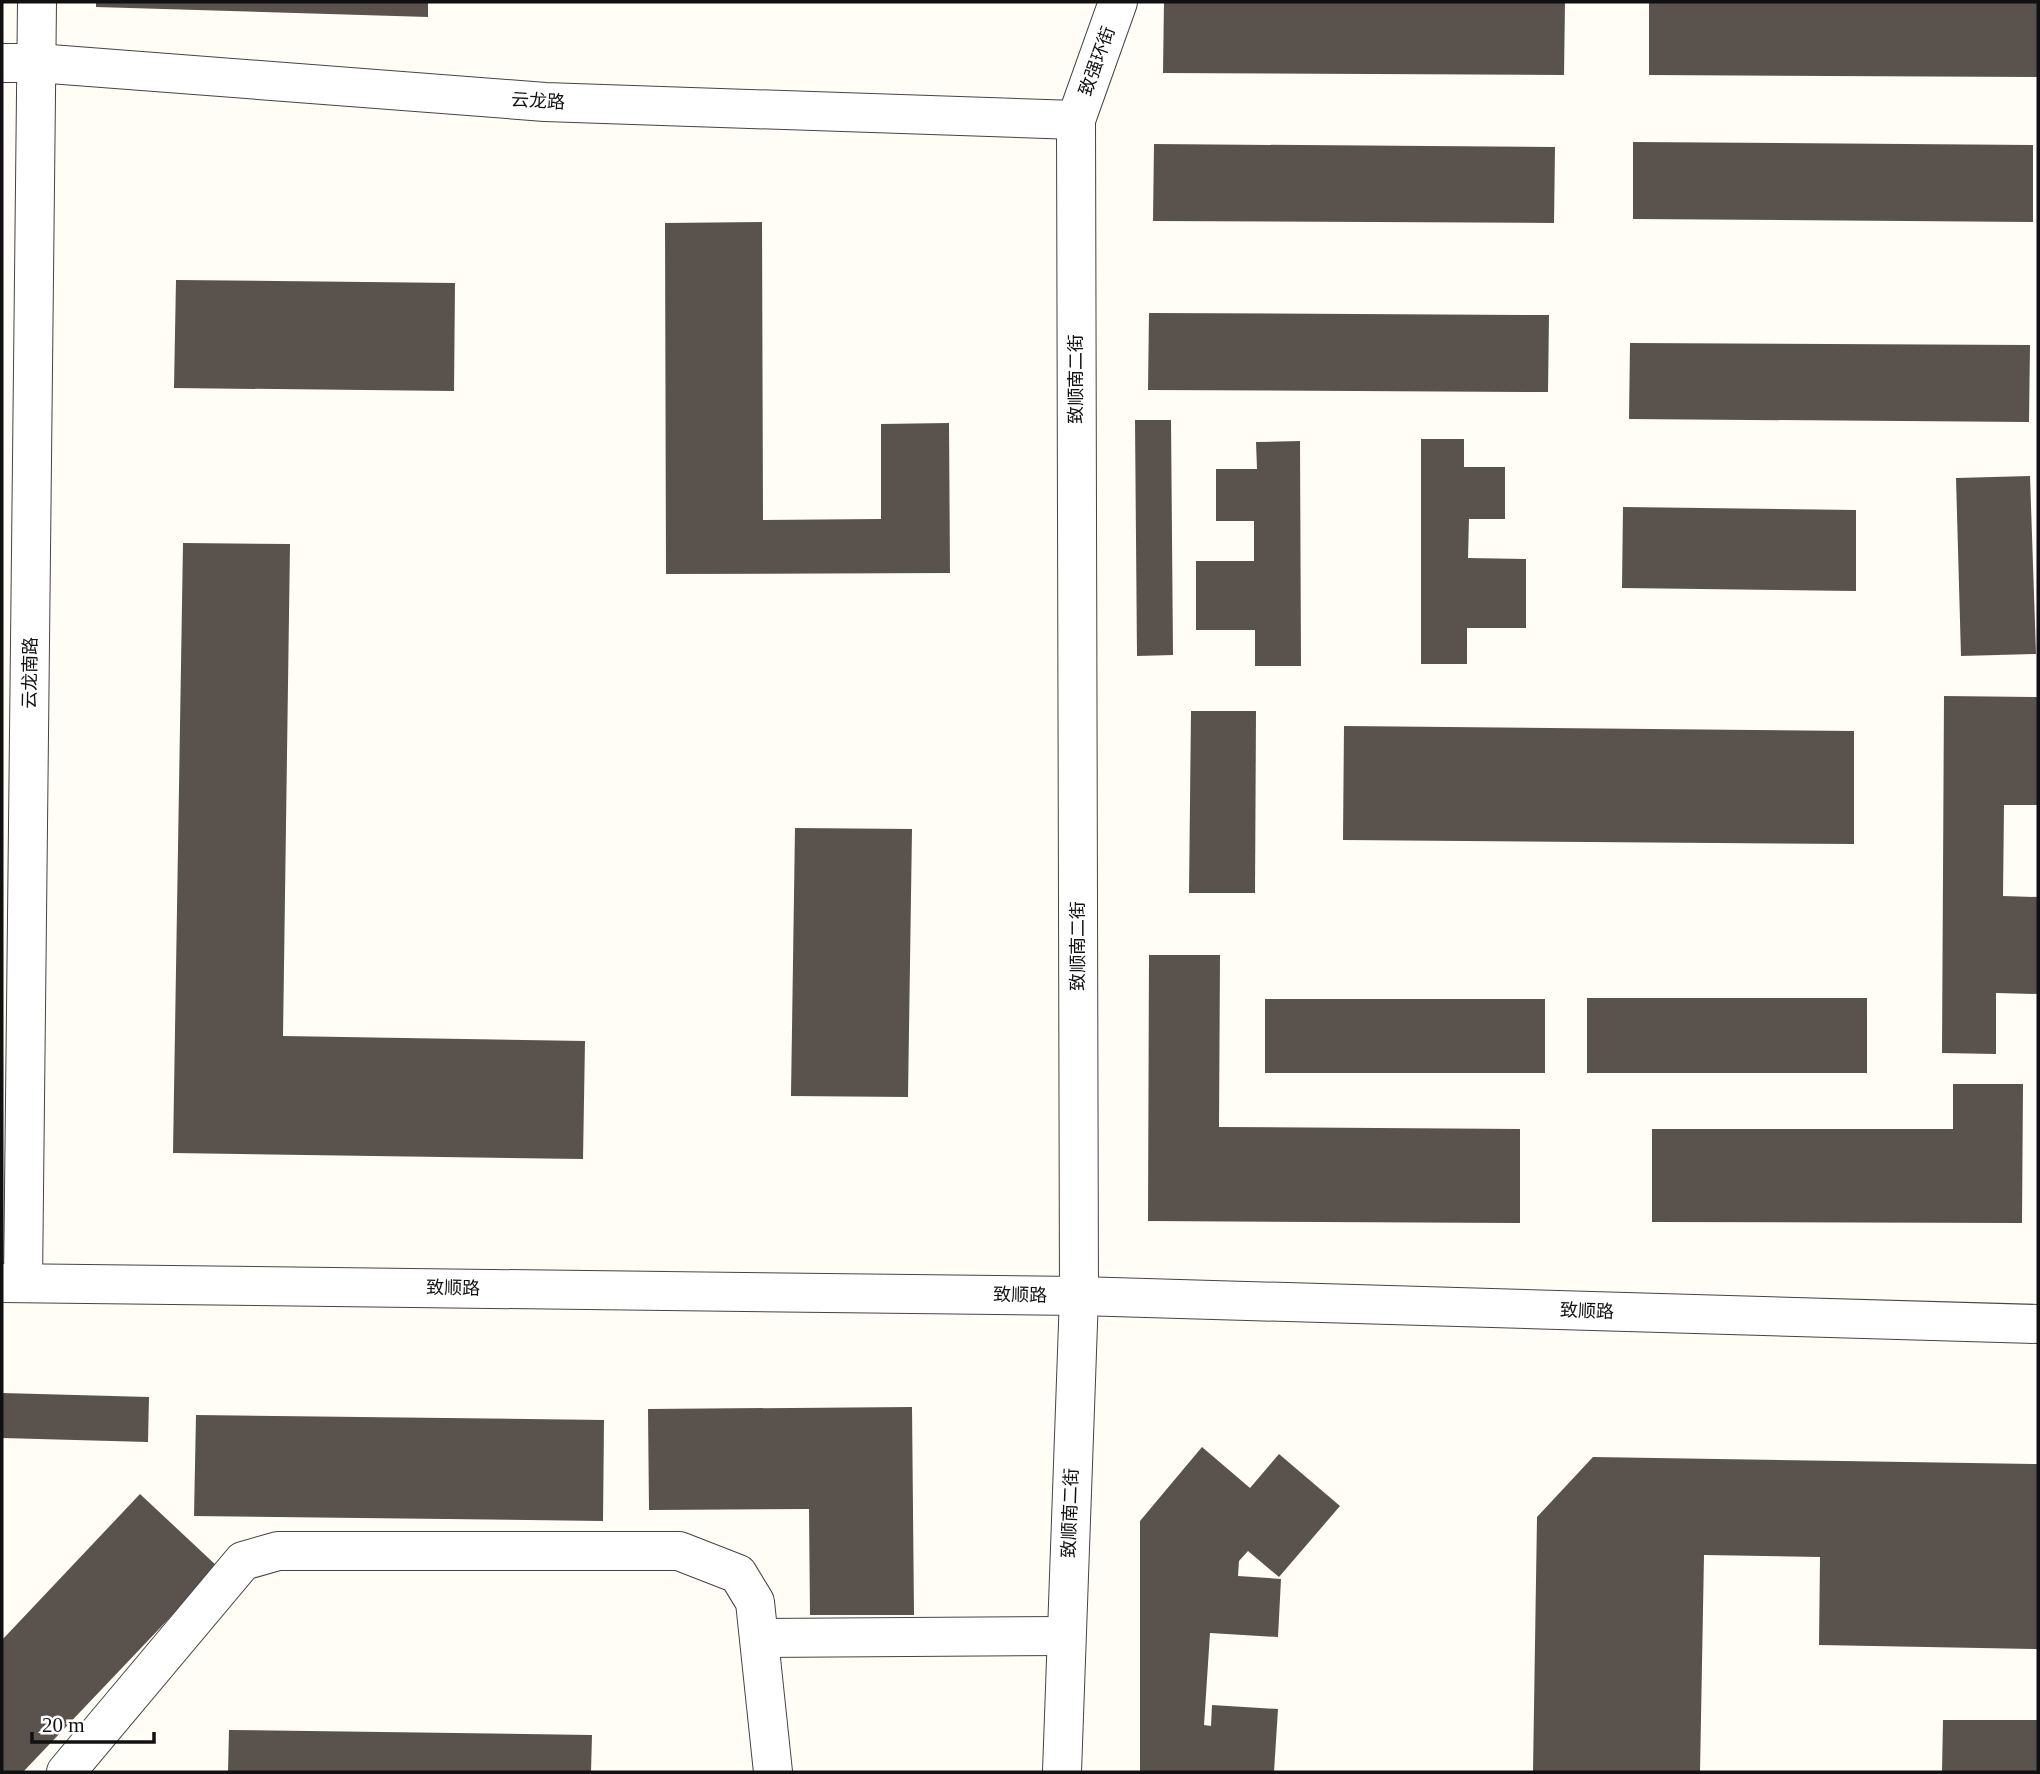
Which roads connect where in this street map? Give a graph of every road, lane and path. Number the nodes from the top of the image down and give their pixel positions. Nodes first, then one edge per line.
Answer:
1 (37, 2) edge
2 (1118, 2) edge
3 (19, 63) edge
4 (1076, 120) junction
5 (12, 1283) edge
6 (1079, 1296) junction
7 (2038, 1324) edge
8 (1065, 1636) junction
9 (759, 1639) junction
10 (66, 1772) edge
11 (773, 1772) edge
12 (1062, 1772) edge

1 - 3 street, 云龙南路
2 - 4 street, 致强环街
3 - 4 street, 云龙路
3 - 5 street, 云龙南路
4 - 6 street, 致顺南二街
5 - 6 street, 致顺路
6 - 7 street, 致顺路
6 - 8 street, 致顺南二街
8 - 9 street
8 - 12 street, 致顺南二街
9 - 10 street
9 - 11 street

